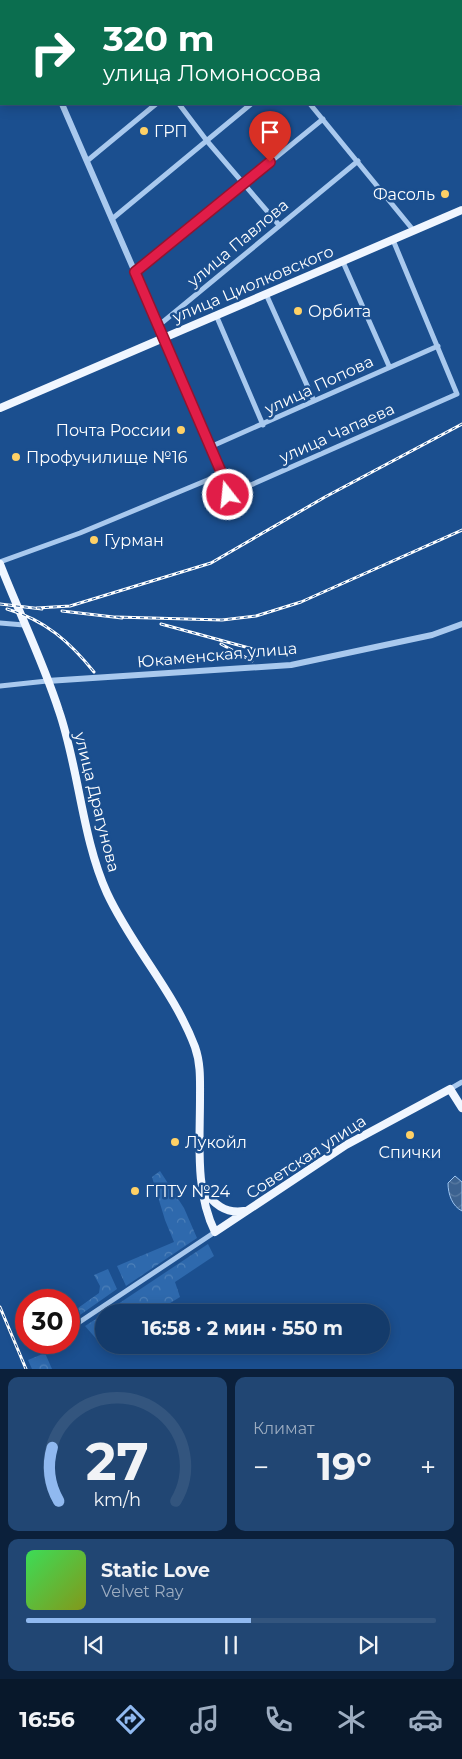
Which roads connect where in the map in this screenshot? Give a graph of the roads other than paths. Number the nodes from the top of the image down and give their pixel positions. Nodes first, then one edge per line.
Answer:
1 (65, 105) edge
2 (155, 105) edge
3 (179, 105) edge
4 (250, 105) edge
5 (311, 105) edge
6 (323, 119) junction
7 (207, 141) junction
8 (87, 161) junction
9 (358, 161) junction
10 (244, 184) junction
11 (462, 210) edge
12 (112, 220) junction
13 (279, 225) junction
14 (414, 231) junction
15 (393, 240) junction
16 (342, 262) junction
17 (135, 272) junction
18 (266, 294) junction
19 (216, 315) junction
20 (158, 326) junction
21 (163, 337) junction
22 (438, 346) junction
23 (389, 366) junction
24 (314, 401) junction
25 (0, 408) edge
26 (263, 425) junction
27 (210, 447) junction
28 (222, 474) junction
29 (0, 563) edge
30 (0, 623) edge
31 (462, 624) edge
32 (24, 625) junction
33 (47, 681) junction
34 (0, 686) edge
35 (462, 1082) edge
36 (450, 1088) junction
37 (462, 1108) edge
38 (202, 1184) junction
39 (248, 1210) junction
40 (215, 1232) junction
41 (80, 1322) edge

1 - 8 street
2 - 8 street
3 - 7 street
4 - 7 street
5 - 6 street
6 - 9 street
6 - 10 street
7 - 10 street
7 - 12 street
8 - 12 street
9 - 13 street, улица Павлова
9 - 14 street
10 - 13 street
10 - 17 street
11 - 14 main road, улица Циолковского
12 - 17 street
13 - 20 street, улица Павлова
14 - 15 main road, улица Циолковского
15 - 16 main road, улица Циолковского
15 - 22 street
16 - 18 main road, улица Циолковского
16 - 23 street
17 - 20 street
18 - 19 main road, улица Циолковского
18 - 24 street
19 - 21 main road, улица Циолковского
19 - 26 street
20 - 21 street
21 - 25 main road, улица Циолковского
21 - 27 street
22 - 23 street, улица Попова
22 - 28 street, улица Чапаева
23 - 24 street, улица Попова
24 - 26 street, улица Попова
26 - 27 street, улица Попова
27 - 28 street
28 - 29 street
29 - 32 main road, улица Драгунова
30 - 32 street
31 - 33 street, Юкаменская улица
32 - 33 main road, улица Драгунова
33 - 34 street, Юкаменская улица
33 - 38 main road, улица Драгунова
35 - 36 street, Советская улица
36 - 37 main road
36 - 39 main road, Советская улица
38 - 39 main road
38 - 40 main road, улица Драгунова
39 - 40 main road, Советская улица
40 - 41 street, Советская улица

